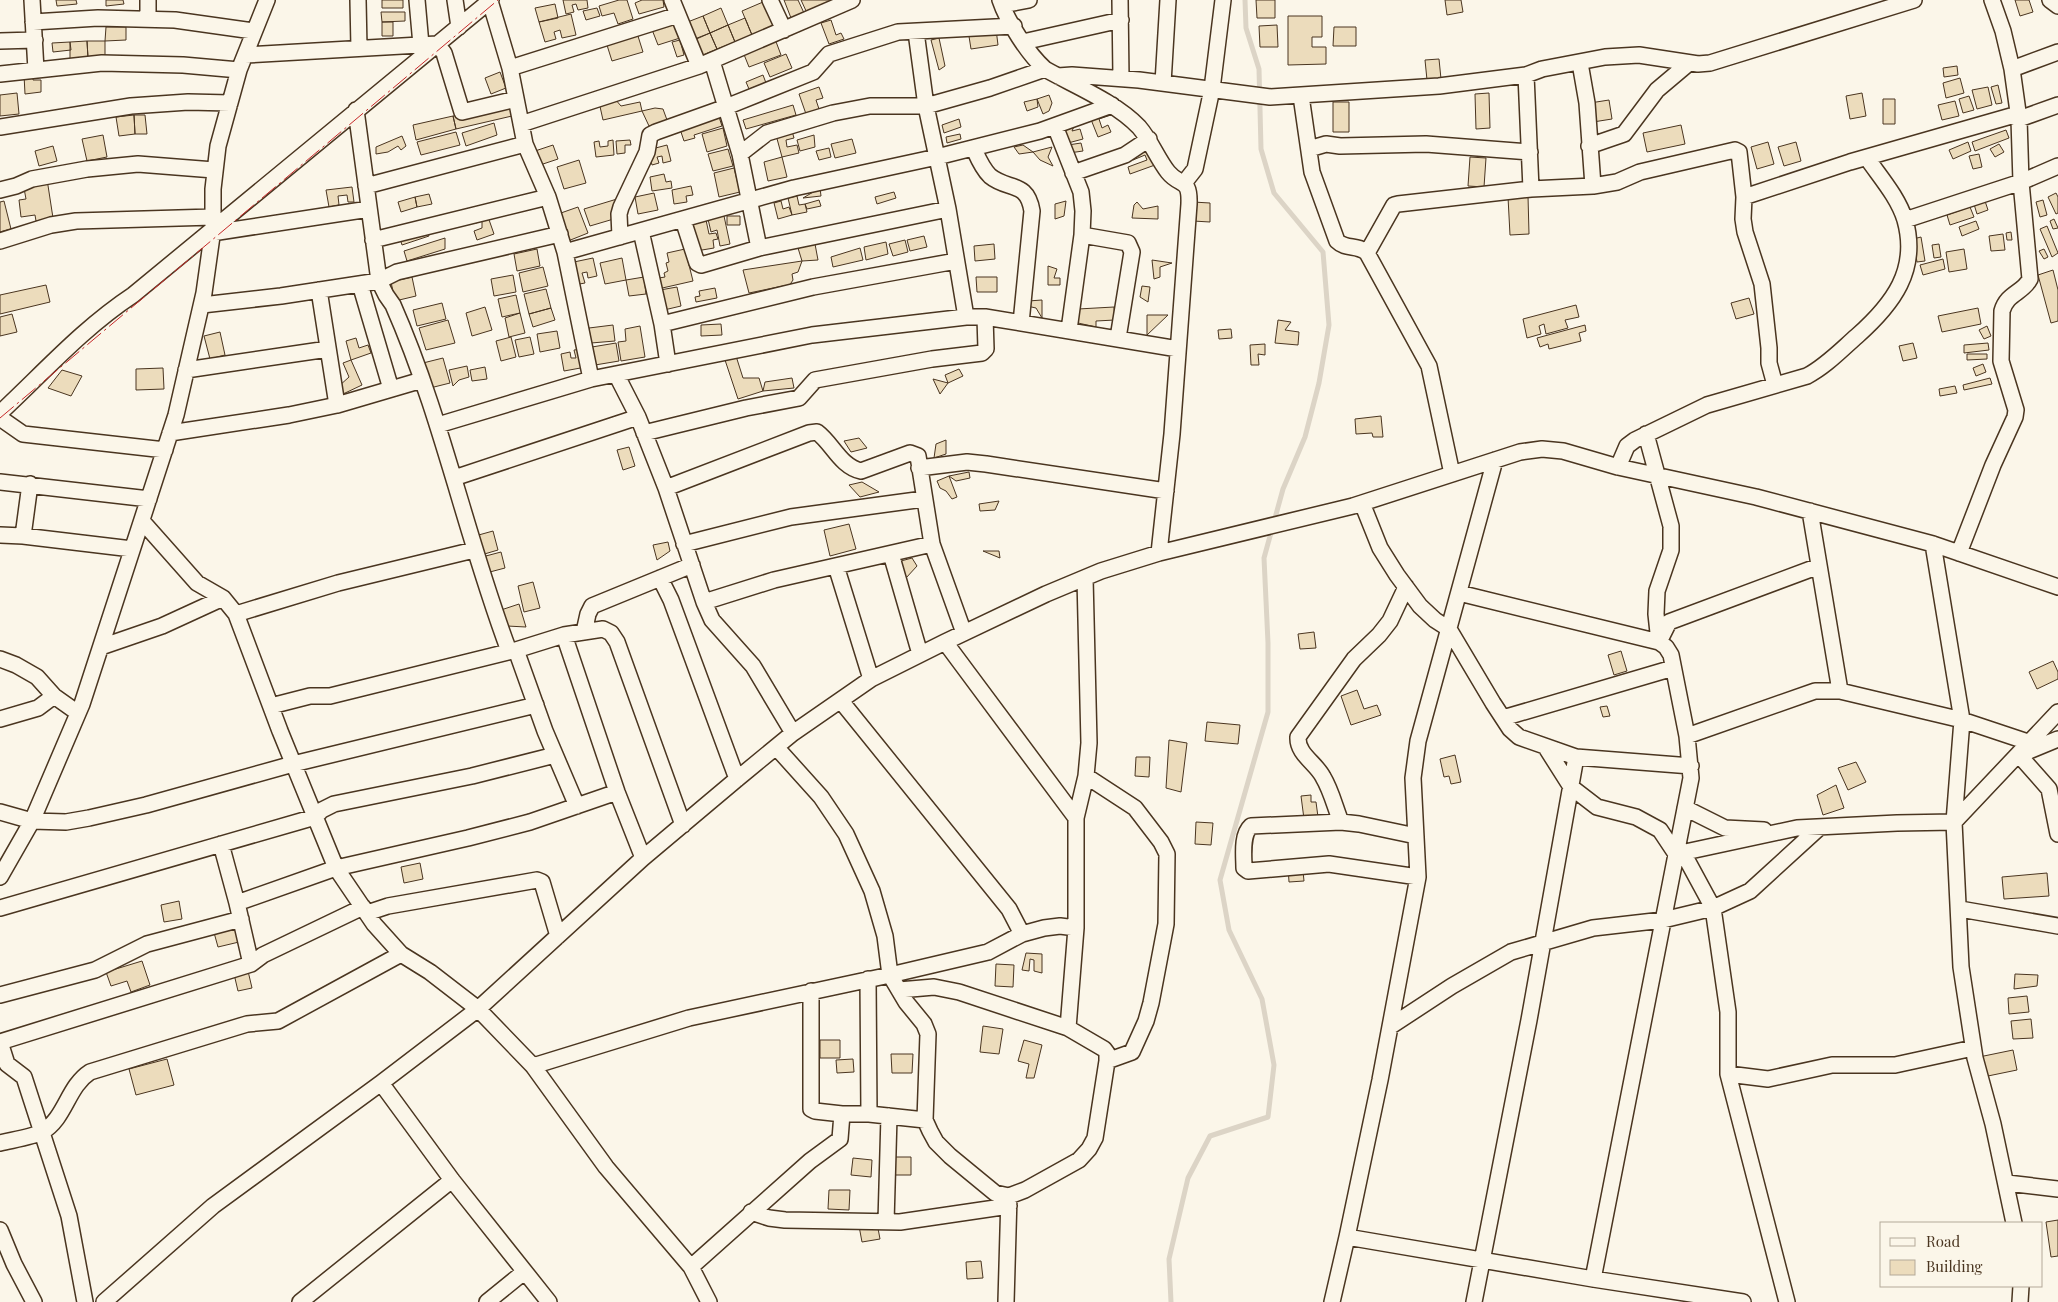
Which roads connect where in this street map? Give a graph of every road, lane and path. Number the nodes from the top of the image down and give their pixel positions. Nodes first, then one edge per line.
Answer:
1 (32, 0) edge
2 (148, 0) edge
3 (267, 0) edge
4 (358, 0) edge
5 (418, 0) edge
6 (455, 0) edge
7 (672, 0) edge
8 (770, 0) edge
9 (1029, 0) edge
10 (1120, 0) edge
11 (1168, 0) edge
12 (1223, 0) edge
13 (1914, 0) edge
14 (1992, 0) edge
15 (2050, 0) edge
16 (490, 1) edge
17 (843, 2) edge
18 (1001, 2) edge
19 (2058, 6) edge
20 (678, 15) junction
21 (148, 19) junction
22 (1121, 20) junction
23 (34, 22) junction
24 (459, 26) junction
25 (1014, 26) junction
26 (784, 30) junction
27 (253, 31) junction
28 (916, 32) junction
29 (34, 40) junction
30 (0, 41) edge
31 (1023, 42) junction
32 (437, 44) junction
33 (421, 45) junction
34 (359, 48) junction
35 (2058, 52) edge
36 (245, 55) junction
37 (706, 63) junction
38 (1580, 63) junction
39 (1689, 63) junction
40 (510, 68) junction
41 (2012, 69) junction
42 (36, 70) junction
43 (239, 70) junction
44 (1051, 72) junction
45 (0, 74) edge
46 (1526, 75) junction
47 (1121, 78) junction
48 (1163, 83) junction
49 (1212, 89) junction
50 (1301, 96) junction
51 (516, 98) junction
52 (230, 103) junction
53 (2058, 105) edge
54 (926, 106) junction
55 (1112, 106) junction
56 (726, 107) junction
57 (356, 110) junction
58 (2019, 118) junction
59 (521, 124) junction
60 (0, 126) edge
61 (1056, 126) junction
62 (1149, 139) junction
63 (525, 144) junction
64 (1589, 146) junction
65 (974, 148) junction
66 (1309, 149) junction
67 (1530, 152) junction
68 (740, 154) junction
69 (938, 158) junction
70 (1867, 158) junction
71 (2058, 166) edge
72 (214, 170) junction
73 (1073, 173) junction
74 (2021, 182) junction
75 (1184, 183) junction
76 (366, 186) junction
77 (1593, 186) junction
78 (1531, 189) junction
79 (0, 190) edge
80 (1744, 197) junction
81 (548, 198) junction
82 (750, 201) junction
83 (369, 209) junction
84 (948, 209) junction
85 (683, 220) junction
86 (1905, 220) junction
87 (213, 226) junction
88 (641, 231) junction
89 (560, 234) junction
90 (1082, 235) junction
91 (620, 237) junction
92 (373, 240) junction
93 (0, 241) edge
94 (760, 248) junction
95 (565, 252) junction
96 (1367, 252) junction
97 (956, 261) junction
98 (379, 281) junction
99 (360, 284) junction
100 (319, 290) junction
101 (202, 305) junction
102 (966, 317) junction
103 (984, 317) junction
104 (1022, 323) junction
105 (662, 324) junction
106 (1069, 330) junction
107 (1118, 338) junction
108 (328, 349) junction
109 (1178, 349) junction
110 (668, 364) junction
111 (186, 370) junction
112 (616, 374) junction
113 (591, 379) junction
114 (422, 380) junction
115 (1775, 385) junction
116 (391, 389) junction
117 (336, 406) junction
118 (0, 413) edge
119 (638, 417) junction
120 (0, 418) edge
121 (438, 425) junction
122 (170, 433) junction
123 (644, 433) junction
124 (1646, 434) junction
125 (165, 450) junction
126 (1495, 460) junction
127 (1618, 467) junction
128 (919, 468) junction
129 (1452, 474) junction
130 (1657, 476) junction
131 (454, 478) junction
132 (0, 482) edge
133 (30, 484) junction
134 (666, 488) junction
135 (1166, 491) junction
136 (149, 499) junction
137 (924, 499) junction
138 (1362, 503) junction
139 (1810, 511) junction
140 (142, 521) junction
141 (0, 535) edge
142 (23, 536) junction
143 (684, 544) junction
144 (932, 544) junction
145 (1933, 544) junction
146 (132, 550) junction
147 (474, 550) junction
148 (1159, 552) junction
149 (1960, 553) junction
150 (892, 554) junction
151 (692, 565) junction
152 (836, 566) junction
153 (1819, 566) junction
154 (660, 578) junction
155 (1085, 578) junction
156 (1406, 587) junction
157 (2058, 587) edge
158 (1459, 593) junction
159 (223, 598) junction
160 (704, 602) junction
161 (236, 614) junction
162 (1449, 629) junction
163 (584, 632) junction
164 (964, 633) junction
165 (564, 635) junction
166 (945, 642) junction
167 (1659, 642) junction
168 (101, 646) junction
169 (512, 650) junction
170 (920, 654) junction
171 (0, 659) edge
172 (1673, 668) junction
173 (871, 679) junction
174 (1840, 691) junction
175 (54, 696) junction
176 (841, 701) junction
177 (270, 706) junction
178 (536, 706) junction
179 (2058, 712) edge
180 (78, 713) junction
181 (1503, 718) junction
182 (0, 719) edge
183 (1962, 720) junction
184 (793, 733) junction
185 (1687, 736) junction
186 (2058, 738) edge
187 (2031, 743) junction
188 (1546, 746) junction
189 (776, 747) junction
190 (2019, 755) junction
191 (555, 756) junction
192 (1576, 757) junction
193 (293, 764) junction
194 (1691, 766) junction
195 (1086, 776) junction
196 (737, 779) junction
197 (1571, 787) junction
198 (617, 792) junction
199 (577, 806) junction
200 (2056, 806) edge
201 (1685, 808) junction
202 (0, 812) edge
203 (315, 817) junction
204 (1076, 818) junction
205 (32, 821) junction
206 (1341, 822) junction
207 (1954, 822) junction
208 (683, 825) junction
209 (1820, 827) junction
210 (1785, 831) junction
211 (2058, 834) edge
212 (1416, 836) junction
213 (221, 844) junction
214 (1676, 854) junction
215 (643, 858) junction
216 (336, 868) junction
217 (1, 874) edge
218 (1418, 877) junction
219 (237, 903) junction
220 (0, 908) edge
221 (1713, 908) junction
222 (1960, 909) junction
223 (365, 910) junction
224 (241, 919) junction
225 (1663, 920) junction
226 (2058, 926) edge
227 (1076, 928) junction
228 (1022, 934) junction
229 (558, 936) junction
230 (1543, 942) junction
231 (401, 954) junction
232 (251, 964) junction
233 (890, 975) junction
234 (868, 979) junction
235 (899, 990) junction
236 (811, 991) junction
237 (0, 995) edge
238 (478, 1009) junction
239 (1390, 1026) junction
240 (1068, 1028) junction
241 (0, 1042) edge
242 (1973, 1048) junction
243 (1107, 1061) junction
244 (532, 1066) junction
245 (1728, 1074) junction
246 (381, 1083) junction
247 (842, 1114) junction
248 (869, 1114) junction
249 (889, 1116) junction
250 (925, 1120) junction
251 (42, 1132) junction
252 (0, 1143) edge
253 (452, 1180) junction
254 (2007, 1183) junction
255 (2058, 1188) edge
256 (1009, 1201) junction
257 (751, 1212) junction
258 (886, 1222) junction
259 (2014, 1222) edge
260 (0, 1230) edge
261 (1347, 1237) junction
262 (1482, 1261) junction
263 (690, 1267) junction
264 (524, 1272) junction
265 (1593, 1279) junction
266 (2022, 1287) edge
267 (1677, 1297) edge
268 (34, 1302) edge
269 (85, 1302) edge
270 (104, 1302) edge
271 (300, 1302) edge
272 (487, 1302) edge
273 (549, 1302) edge
274 (709, 1302) edge
275 (1006, 1302) edge
276 (1332, 1302) edge
277 (1474, 1302) edge
278 (1743, 1302) edge
279 (1787, 1302) edge
280 (2020, 1302) edge

1 - 23 street
2 - 21 street
3 - 27 street
4 - 34 street
5 - 33 street
6 - 24 street
7 - 20 street
8 - 26 street
9 - 18 street
10 - 22 street
11 - 48 street
12 - 49 street
13 - 39 street
14 - 41 street
15 - 19 street
16 - 24 street
16 - 40 street
17 - 26 street
18 - 25 street
20 - 37 street
20 - 40 street
21 - 23 street
21 - 27 street
22 - 31 street
22 - 47 street
23 - 29 street
24 - 32 street
25 - 28 street
25 - 31 street
26 - 37 street
27 - 36 street
28 - 54 street
28 - 56 street
29 - 30 street
29 - 42 street
31 - 44 street
32 - 33 street
32 - 51 street
32 - 57 street
33 - 34 street
34 - 36 street
35 - 41 street
36 - 43 street
37 - 56 street
37 - 59 street
38 - 39 street
38 - 46 street
38 - 64 street
39 - 64 street
40 - 51 street
41 - 58 street
42 - 43 street
42 - 45 street
43 - 52 street
44 - 47 street
44 - 54 street
44 - 55 street
46 - 50 street
46 - 67 street
47 - 48 street
48 - 49 street
49 - 50 street
49 - 75 street
50 - 66 street
51 - 59 street
52 - 60 street
52 - 72 street
53 - 58 street
54 - 68 street
54 - 69 street
55 - 61 street
55 - 62 street
56 - 68 street
56 - 91 street
57 - 76 street
57 - 87 street
58 - 70 street
58 - 74 street
59 - 63 street
61 - 65 street
61 - 73 street
62 - 73 street
62 - 75 street
63 - 76 street
63 - 81 street
64 - 77 street
65 - 69 street
65 - 104 street
66 - 67 street
66 - 96 street
67 - 78 street
68 - 82 street
69 - 82 street
69 - 84 street
70 - 80 street
70 - 86 street
71 - 74 street
72 - 79 street
72 - 87 street
73 - 90 street
74 - 86 street
74 - 149 street
75 - 109 street
76 - 83 street
77 - 78 street
77 - 80 street
78 - 96 street
80 - 115 street
81 - 89 street
81 - 92 street
82 - 85 street
82 - 94 street
83 - 87 street
83 - 92 street
84 - 94 street
84 - 97 street
85 - 88 street
85 - 94 street
86 - 115 street
87 - 93 street
87 - 101 street
87 - 118 street
88 - 91 street
88 - 105 street
89 - 95 street
89 - 98 street
90 - 106 street
90 - 107 street
91 - 95 street
92 - 98 street
95 - 113 street
96 - 129 street
97 - 102 street
97 - 105 street
98 - 99 street
98 - 114 street
99 - 100 street
99 - 116 street
100 - 101 street
100 - 108 street
101 - 111 street
102 - 103 street
102 - 110 street
103 - 104 street
103 - 123 street
104 - 106 street
105 - 110 street
106 - 107 street
107 - 109 street
108 - 111 street
108 - 117 street
109 - 135 street
110 - 112 street
111 - 122 street
112 - 113 street
112 - 119 street
113 - 121 street
114 - 116 street
114 - 121 street
115 - 124 street
116 - 117 street
117 - 122 street
119 - 123 street
119 - 131 street
120 - 125 street
121 - 131 street
122 - 125 street
123 - 134 street
124 - 127 street
124 - 130 street
125 - 136 street
126 - 127 street
126 - 129 street
126 - 158 street
127 - 130 street
128 - 134 street
128 - 135 street
128 - 137 street
129 - 138 street
130 - 139 street
130 - 167 street
131 - 147 street
132 - 133 street
133 - 136 street
133 - 142 street
134 - 143 street
135 - 148 street
136 - 140 street
137 - 143 street
137 - 144 street
138 - 148 street
138 - 156 street
139 - 145 street
139 - 153 street
140 - 146 street
140 - 159 street
141 - 142 street
142 - 146 street
143 - 151 street
144 - 150 street
144 - 164 street
145 - 149 street
145 - 183 street
146 - 168 street
147 - 161 street
147 - 169 street
148 - 155 street
149 - 157 street
150 - 152 street
150 - 170 street
151 - 154 street
151 - 160 street
152 - 160 street
152 - 173 street
153 - 167 street
153 - 174 street
154 - 163 street
154 - 196 street
155 - 164 street
155 - 195 street
156 - 162 street
156 - 206 street
158 - 162 street
158 - 167 street
159 - 161 street
159 - 168 street
160 - 184 street
161 - 177 street
162 - 181 street
162 - 212 street
163 - 165 street
163 - 208 street
164 - 166 street
165 - 169 street
165 - 198 street
166 - 170 street
166 - 204 street
167 - 172 street
168 - 180 street
169 - 177 street
169 - 178 street
170 - 173 street
171 - 175 street
172 - 181 street
172 - 185 street
173 - 176 street
174 - 183 street
174 - 185 street
175 - 180 street
175 - 182 street
176 - 184 street
176 - 228 street
177 - 193 street
178 - 191 street
178 - 193 street
179 - 187 street
180 - 205 street
181 - 188 street
183 - 187 street
183 - 207 street
184 - 189 street
185 - 194 street
186 - 190 street
187 - 190 street
188 - 192 street
188 - 197 street
189 - 196 street
189 - 233 street
190 - 200 street
190 - 207 street
191 - 199 street
191 - 203 street
192 - 194 street
192 - 197 street
193 - 203 street
193 - 205 street
194 - 201 street
195 - 204 street
195 - 243 street
196 - 208 street
197 - 214 street
197 - 230 street
198 - 199 street
198 - 215 street
199 - 216 street
200 - 211 street
201 - 210 street
201 - 214 street
202 - 205 street
203 - 213 street
203 - 216 street
204 - 227 street
205 - 217 street
206 - 212 street
206 - 218 street
207 - 209 street
207 - 222 street
208 - 215 street
209 - 210 street
209 - 221 street
210 - 214 street
212 - 218 street
213 - 219 street
213 - 220 street
214 - 221 street
214 - 225 street
215 - 229 street
216 - 219 street
216 - 223 street
218 - 239 street
219 - 224 street
221 - 225 street
221 - 245 street
222 - 226 street
222 - 242 street
223 - 229 street
223 - 231 street
223 - 232 street
224 - 232 street
224 - 237 street
225 - 230 street
225 - 265 street
227 - 228 street
227 - 240 street
228 - 233 street
229 - 238 street
230 - 239 street
230 - 262 street
231 - 238 street
231 - 251 street
232 - 241 street
233 - 234 street
233 - 235 street
234 - 236 street
234 - 248 street
235 - 240 street
235 - 250 street
236 - 244 street
236 - 247 street
238 - 244 street
238 - 246 street
239 - 261 street
240 - 243 street
241 - 251 street
242 - 245 street
242 - 254 street
243 - 256 street
244 - 263 street
245 - 279 street
246 - 253 street
246 - 270 street
247 - 248 street
247 - 257 street
248 - 249 street
249 - 250 street
249 - 258 street
250 - 256 street
251 - 252 street
251 - 269 street
253 - 264 street
253 - 271 street
254 - 255 street
254 - 259 street
256 - 258 street
256 - 275 street
257 - 258 street
257 - 263 street
260 - 268 street
261 - 262 street
261 - 276 street
262 - 265 street
262 - 277 street
263 - 274 street
264 - 272 street
264 - 273 street
265 - 267 street
266 - 280 street
267 - 278 street

